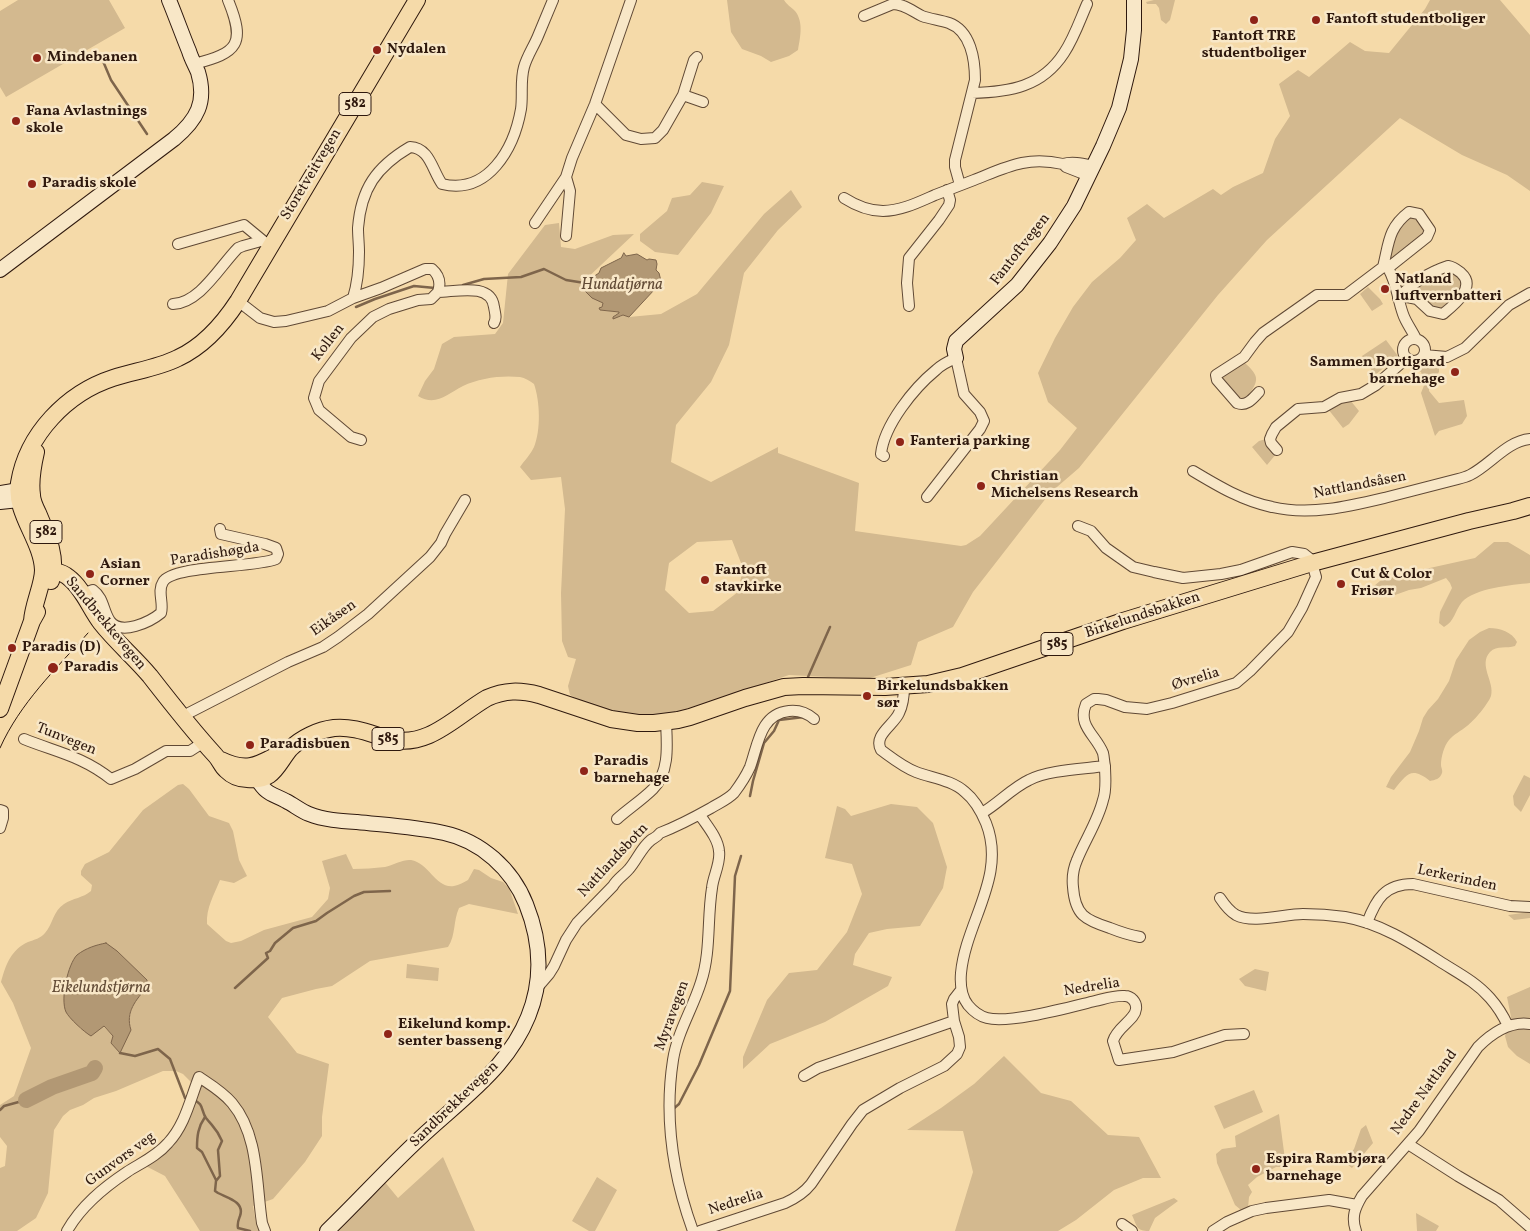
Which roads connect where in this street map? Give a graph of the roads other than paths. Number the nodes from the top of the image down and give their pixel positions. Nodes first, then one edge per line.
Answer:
1 (170, 0) edge
2 (228, 0) edge
3 (417, 0) edge
4 (553, 0) edge
5 (631, 0) edge
6 (1134, 0) edge
7 (1087, 4) dead end
8 (912, 5) edge
9 (864, 16) dead end
10 (697, 57) dead end
11 (194, 64) junction
12 (972, 92) junction
13 (683, 95) junction
14 (703, 102) dead end
15 (594, 104) junction
16 (1091, 171) junction
17 (566, 177) junction
18 (960, 185) junction
19 (947, 190) junction
20 (844, 198) dead end
21 (535, 223) dead end
22 (566, 236) dead end
23 (178, 244) dead end
24 (265, 244) junction
25 (1386, 268) junction
26 (0, 270) edge
27 (438, 292) junction
28 (1530, 292) edge
29 (353, 298) junction
30 (1398, 298) junction
31 (238, 301) junction
32 (173, 304) dead end
33 (909, 306) dead end
34 (494, 323) dead end
35 (1416, 339) junction
36 (1424, 355) junction
37 (956, 358) junction
38 (1407, 358) junction
39 (1259, 392) dead end
40 (1530, 439) edge
41 (361, 440) dead end
42 (1277, 450) dead end
43 (884, 456) dead end
44 (1192, 471) dead end
45 (0, 493) edge
46 (22, 493) junction
47 (927, 497) dead end
48 (465, 500) dead end
49 (0, 502) edge
50 (1530, 506) edge
51 (0, 509) edge
52 (25, 516) junction
53 (1078, 526) dead end
54 (220, 529) dead end
55 (1312, 563) junction
56 (48, 571) junction
57 (82, 594) junction
58 (904, 686) junction
59 (0, 709) edge
60 (182, 717) junction
61 (814, 719) dead end
62 (666, 722) junction
63 (24, 739) dead end
64 (204, 742) junction
65 (1105, 766) junction
66 (262, 773) junction
67 (0, 810) edge
68 (982, 813) junction
69 (700, 815) junction
70 (617, 818) dead end
71 (0, 828) edge
72 (1220, 898) dead end
73 (1530, 907) edge
74 (1367, 923) junction
75 (1140, 937) dead end
76 (537, 988) junction
77 (961, 990) junction
78 (954, 1021) junction
79 (1530, 1024) edge
80 (1508, 1026) junction
81 (1244, 1034) dead end
82 (804, 1076) dead end
83 (1408, 1144) junction
84 (1356, 1205) junction
85 (1122, 1224) dead end
86 (1530, 1227) edge
87 (67, 1231) edge
88 (265, 1231) edge
89 (327, 1231) edge
90 (693, 1231) edge
91 (700, 1231) edge
92 (1132, 1231) edge
93 (1213, 1231) edge
94 (1356, 1231) edge

1 - 11 street
2 - 11 street
3 - 24 main road, Storetveitvegen / 582
4 - 29 street
5 - 15 street
6 - 16 street, Fantoftvegen
7 - 12 street
8 - 9 street
8 - 12 street
10 - 13 street
11 - 26 street
12 - 18 street
13 - 14 street
13 - 15 street
15 - 17 street
16 - 18 street
16 - 37 street, Fantoftvegen
17 - 21 street
17 - 22 street
18 - 19 street
19 - 20 street
19 - 33 street
23 - 24 street
24 - 31 main road, Storetveitvegen / 582
24 - 32 street
25 - 25 street
25 - 30 street
25 - 39 street
27 - 29 street
27 - 34 street, Kollen
27 - 41 street, Kollen
28 - 36 street
29 - 31 street
30 - 30 street
30 - 35 street
31 - 46 main road, Storetveitvegen / 582
35 - 36 street
35 - 38 street
36 - 38 street
37 - 43 street
37 - 47 street, Fantoftvegen
38 - 42 street
40 - 44 street, Nattlandsåsen
45 - 46 street
46 - 49 street
46 - 52 main road, 582
46 - 56 main road, 582
48 - 60 street, Eikåsen
50 - 55 main road, Birkelundsbakken / 585
51 - 52 street
52 - 56 main road, 582
53 - 55 street
54 - 57 street, Paradishøgda
55 - 58 main road, Birkelundsbakken / 585
55 - 65 street, Øvrelia
56 - 57 main road, Sandbrekkevegen
56 - 59 main road
57 - 60 main road, Sandbrekkevegen
58 - 62 main road, Birkelundsbakken / 585
58 - 68 street, Nedrelia
60 - 64 main road, Sandbrekkevegen
61 - 69 street, Nattlandsbotn
62 - 66 main road, Birkelundsbakken / 585
62 - 70 street
63 - 64 street, Tunvegen
64 - 66 main road, Sandbrekkevegen
65 - 68 street
65 - 75 street
66 - 76 street, Sandbrekkevegen
67 - 71 street
68 - 77 street, Nedrelia
69 - 76 street, Nattlandsbotn
69 - 90 street, Myravegen
72 - 74 street
73 - 74 street, Lerkerinden
74 - 80 street
76 - 89 street, Sandbrekkevegen
77 - 78 street, Nedrelia
77 - 81 street, Nedrelia
78 - 82 street
78 - 91 street, Nedrelia
79 - 80 street, Nedre Nattland
80 - 83 street, Nedre Nattland
83 - 84 street, Nedre Nattland
83 - 86 street
84 - 93 street
84 - 94 street
85 - 92 street
87 - 88 street, Gunvors veg

